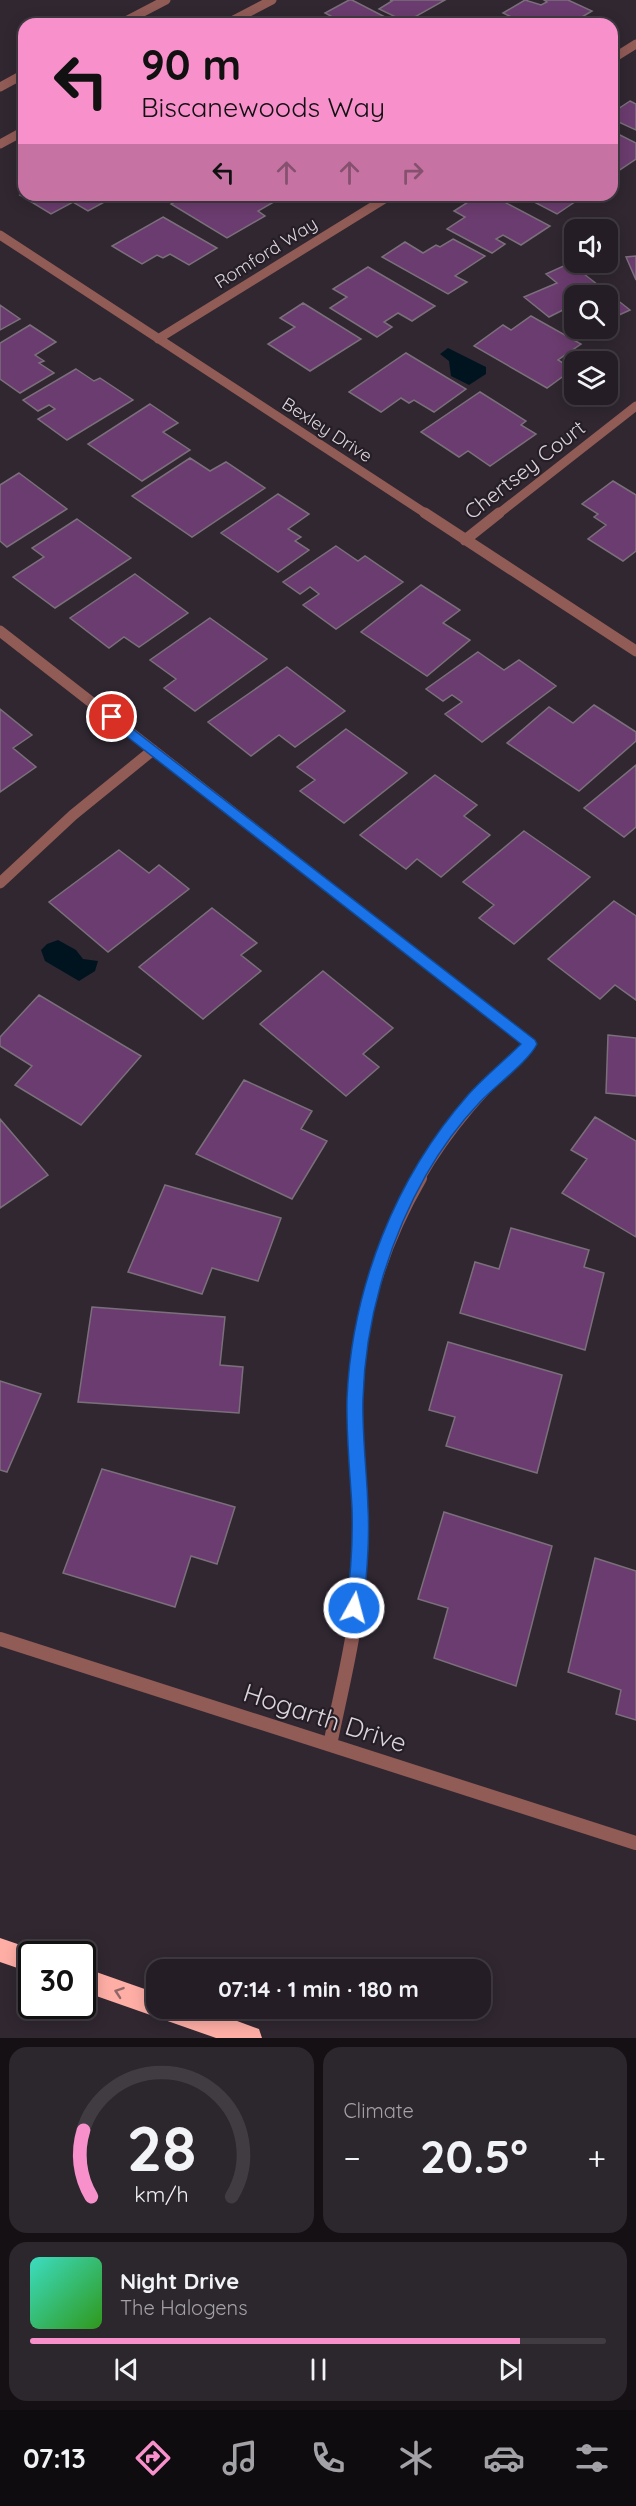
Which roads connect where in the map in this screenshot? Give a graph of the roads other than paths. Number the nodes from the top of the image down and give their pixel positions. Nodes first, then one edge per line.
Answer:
1 (166, 0) edge
2 (272, 0) edge
3 (132, 18) edge
4 (238, 18) edge
5 (634, 48) edge
6 (618, 56) edge
7 (18, 77) edge
8 (0, 87) edge
9 (18, 134) edge
10 (0, 144) edge
11 (381, 201) edge
12 (0, 235) edge
13 (158, 339) junction
14 (636, 406) edge
15 (465, 540) junction
16 (0, 631) edge
17 (636, 651) edge
18 (153, 750) junction
19 (0, 883) edge
20 (0, 1639) edge
21 (330, 1745) junction
22 (636, 1843) edge
23 (0, 1950) edge
24 (18, 1956) edge
25 (96, 1984) edge
26 (146, 2001) edge
27 (197, 2019) edge
28 (250, 2038) edge

1 - 3 street
2 - 4 street
5 - 6 street
7 - 8 street
9 - 10 street
11 - 13 street, Romford Way
12 - 13 street, Bexley Drive
13 - 15 street, Bexley Drive
14 - 15 street, Chertsey Court
15 - 17 street, Bexley Drive
16 - 18 street
18 - 19 street
18 - 21 street
20 - 21 street, Hogarth Drive
21 - 22 street, Hogarth Drive
23 - 24 highway
26 -> 25 highway
27 - 28 highway

